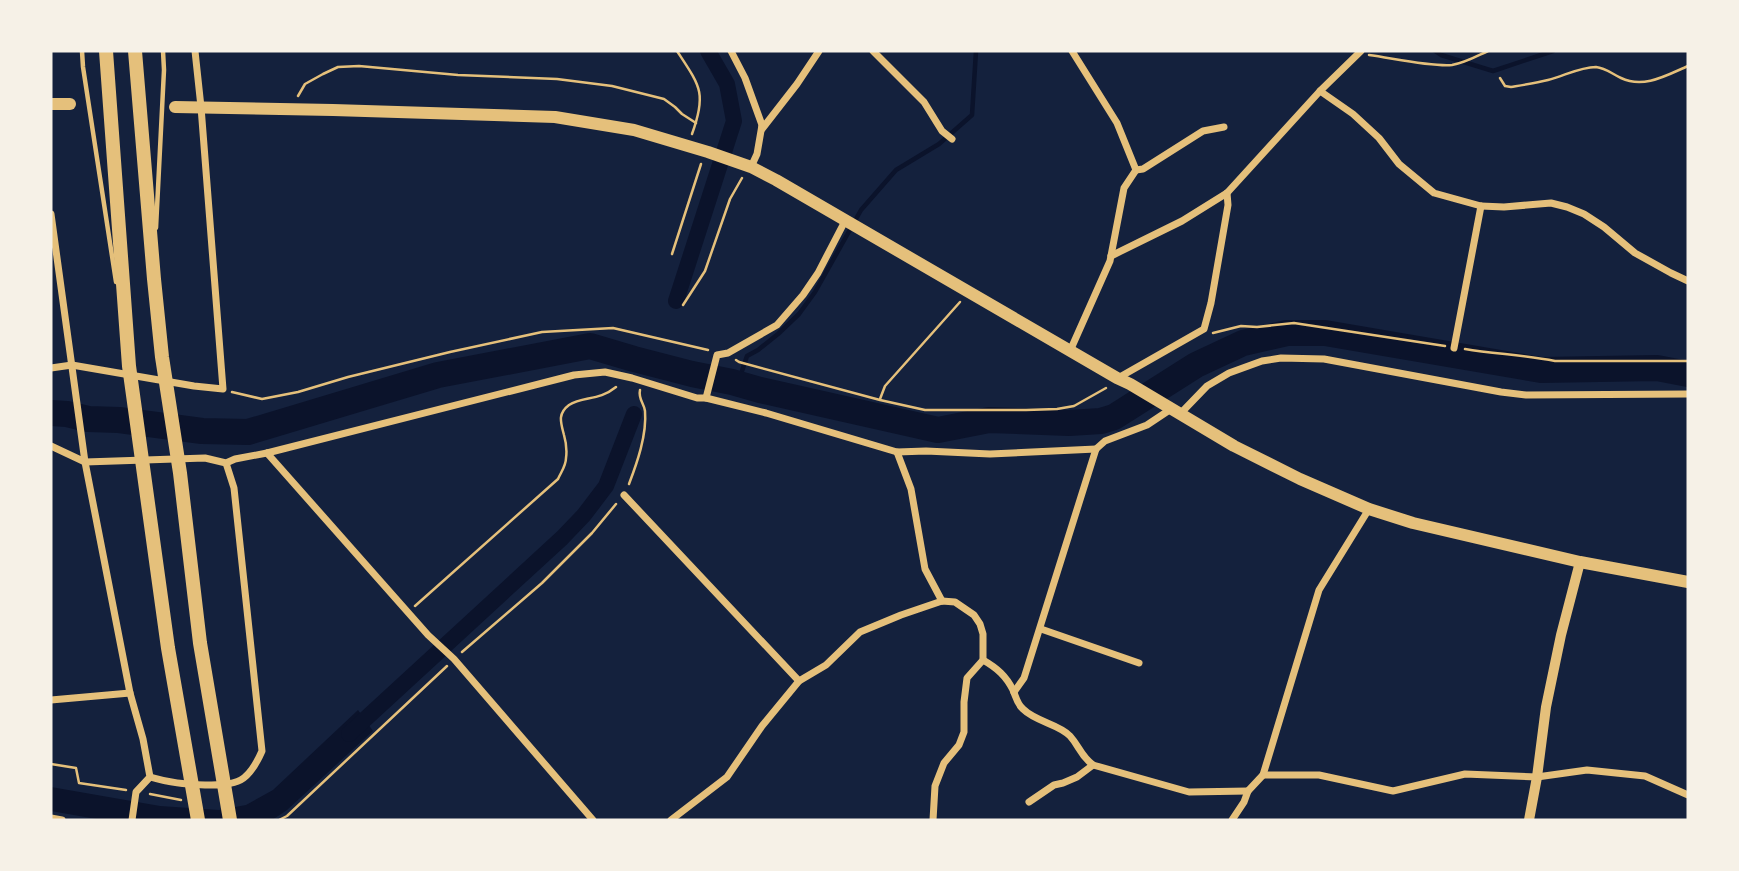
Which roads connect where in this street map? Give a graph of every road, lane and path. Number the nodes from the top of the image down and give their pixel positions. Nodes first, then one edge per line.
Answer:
1 (82, 51) edge
2 (106, 51) edge
3 (135, 51) edge
4 (163, 51) edge
5 (195, 51) edge
6 (677, 51) edge
7 (731, 51) edge
8 (819, 51) edge
9 (873, 51) edge
10 (1072, 51) edge
11 (1488, 51) edge
12 (1360, 52) edge
13 (1479, 53) edge
14 (1688, 66) edge
15 (1500, 78) dead end
16 (1320, 91) junction
17 (51, 104) edge
18 (70, 104) dead end
19 (175, 107) dead end
20 (201, 107) junction
21 (296, 109) junction
22 (696, 123) junction
23 (762, 125) junction
24 (1224, 127) dead end
25 (952, 139) dead end
26 (688, 146) junction
27 (706, 151) junction
28 (747, 166) junction
29 (1136, 170) junction
30 (1227, 193) junction
31 (1481, 206) junction
32 (51, 214) edge
33 (845, 221) junction
34 (672, 254) dead end
35 (1111, 257) junction
36 (154, 279) junction
37 (1688, 281) edge
38 (970, 292) junction
39 (683, 304) dead end
40 (1454, 348) dead end
41 (1070, 351) junction
42 (729, 353) junction
43 (717, 355) junction
44 (72, 365) junction
45 (129, 366) junction
46 (51, 368) edge
47 (622, 375) junction
48 (1117, 378) junction
49 (642, 381) junction
50 (223, 389) junction
51 (1688, 394) edge
52 (706, 398) junction
53 (880, 400) junction
54 (1172, 409) junction
55 (51, 446) edge
56 (1096, 449) junction
57 (897, 452) junction
58 (267, 453) junction
59 (85, 461) junction
60 (226, 463) junction
61 (624, 495) junction
62 (1369, 509) junction
63 (1580, 562) junction
64 (1688, 582) edge
65 (942, 601) junction
66 (409, 612) junction
67 (1041, 629) junction
68 (454, 659) junction
69 (983, 660) junction
70 (1139, 663) dead end
71 (799, 681) junction
72 (1014, 692) junction
73 (130, 693) junction
74 (51, 700) edge
75 (51, 764) edge
76 (1093, 765) junction
77 (1263, 775) junction
78 (1537, 776) junction
79 (150, 777) junction
80 (1248, 791) junction
81 (136, 794) junction
82 (1688, 795) edge
83 (182, 800) dead end
84 (1029, 802) dead end
85 (51, 818) edge
86 (62, 820) edge
87 (132, 820) edge
88 (198, 820) edge
89 (230, 820) edge
90 (279, 820) edge
91 (593, 820) edge
92 (671, 820) edge
93 (933, 820) edge
94 (1232, 820) edge
95 (1529, 820) edge

1 - 45 lane
2 - 45 highway
3 - 36 highway
4 - 36 lane
5 - 20 street
6 - 22 path
7 - 23 street
8 - 23 street
9 - 25 street
10 - 29 street
11 - 13 path
12 - 13 path
12 - 16 street
14 - 15 path
16 - 30 street
16 - 31 street
17 - 18 main road
19 - 20 main road
20 - 21 main road
20 - 50 street
21 - 22 path
21 - 26 main road
22 - 26 path
23 - 28 street
24 - 29 street
26 - 27 main road
27 - 28 main road
27 - 34 path
28 - 33 main road
28 - 39 path
29 - 35 street
30 - 35 street
30 - 48 street
31 - 37 street
31 - 40 street
32 - 44 street
33 - 38 main road
33 - 42 street
35 - 41 street
36 - 89 highway
38 - 41 main road
38 - 53 path
41 - 48 main road
42 - 43 street
42 - 53 path
43 - 50 path
43 - 52 street
44 - 46 street
44 - 50 street
44 - 59 street
45 - 88 highway
47 - 49 street
47 - 58 street
47 - 66 path
48 - 53 path
48 - 54 main road
49 - 52 street
49 - 61 path
51 - 54 street
52 - 57 street
54 - 56 street
54 - 62 main road
55 - 59 street
56 - 57 street
56 - 67 street
57 - 65 street
58 - 60 street
58 - 66 street
59 - 60 street
59 - 73 street
60 - 79 street
61 - 68 path
61 - 71 street
62 - 63 main road
62 - 77 street
63 - 64 main road
63 - 78 street
65 - 69 street
65 - 71 street
66 - 68 street
67 - 70 street
67 - 72 street
68 - 90 path
68 - 91 street
69 - 72 street
69 - 93 street
71 - 92 street
72 - 76 street
73 - 74 street
73 - 79 street
75 - 81 path
76 - 80 street
76 - 84 street
77 - 78 street
77 - 80 street
78 - 82 street
78 - 95 street
79 - 81 street
80 - 94 street
81 - 83 path
81 - 87 street
85 - 86 street

